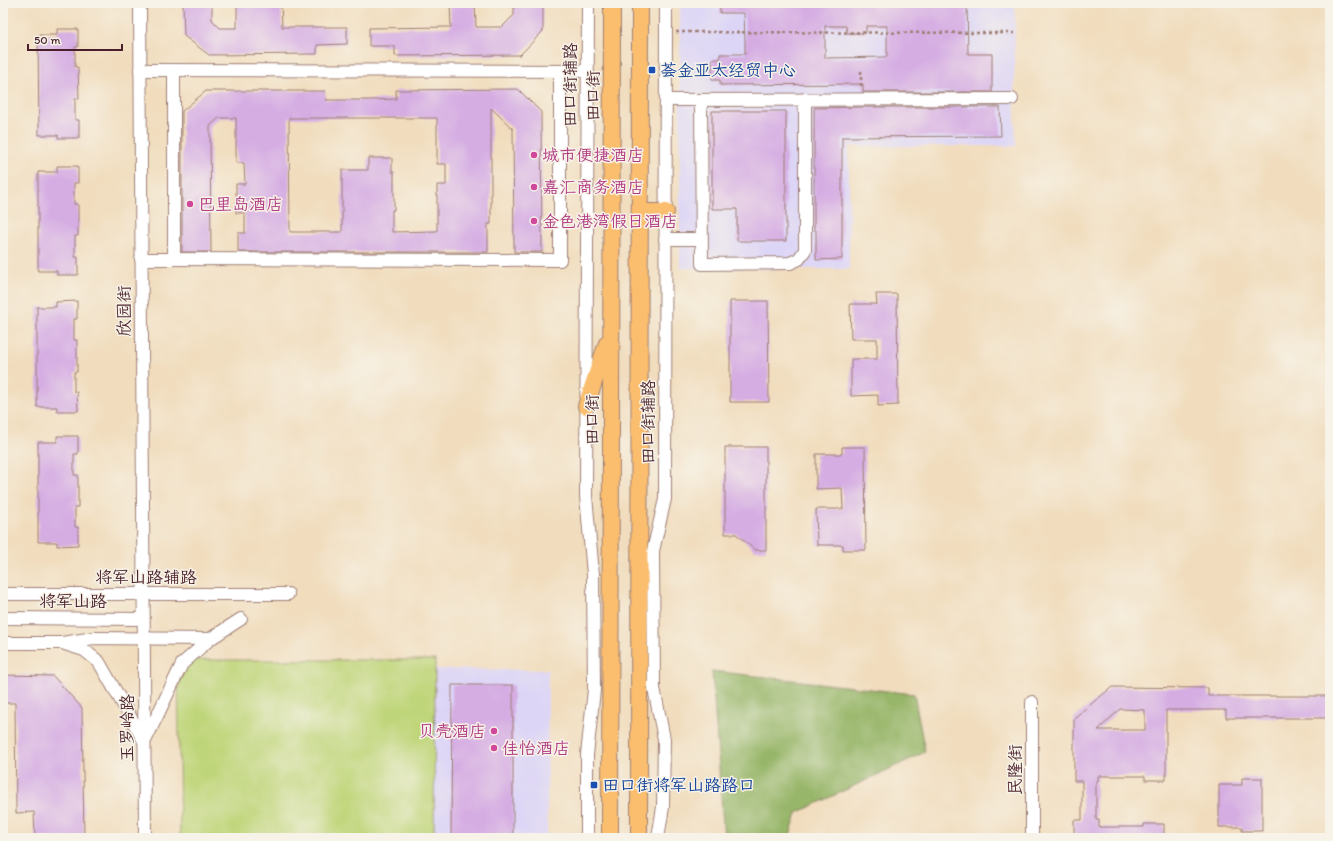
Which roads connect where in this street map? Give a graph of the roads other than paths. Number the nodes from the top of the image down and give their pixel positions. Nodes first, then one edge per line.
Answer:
1 (140, 3) edge
2 (588, 3) edge
3 (612, 3) edge
4 (640, 3) edge
5 (666, 3) edge
6 (140, 70) junction
7 (174, 70) junction
8 (560, 71) junction
9 (588, 71) junction
10 (805, 99) junction
11 (1012, 99) dead end
12 (666, 100) junction
13 (701, 100) junction
14 (640, 212) junction
15 (666, 212) junction
16 (665, 239) junction
17 (701, 239) junction
18 (141, 259) junction
19 (174, 259) junction
20 (612, 330) junction
21 (586, 406) junction
22 (3, 594) edge
23 (143, 594) junction
24 (288, 594) dead end
25 (3, 618) edge
26 (143, 619) junction
27 (240, 619) dead end
28 (144, 638) junction
29 (210, 639) junction
30 (3, 643) edge
31 (62, 643) junction
32 (1032, 702) dead end
33 (144, 742) junction
34 (145, 838) edge
35 (587, 838) edge
36 (610, 838) edge
37 (639, 838) edge
38 (658, 838) edge
39 (1032, 838) edge

1 - 6 street, 欣园街
2 - 9 street, 田口街辅路
3 - 20 main road, 田口街
4 - 14 main road
5 - 12 street, 田口街辅路
6 - 7 street
6 - 18 street, 欣园街
7 - 8 street
7 - 19 street
8 - 9 street
8 - 19 street
9 - 21 street, 田口街辅路
10 - 11 street
10 - 13 street
10 - 17 street
12 - 13 street
12 - 15 street, 田口街辅路
13 - 17 street
14 - 15 main road
14 - 37 main road
15 - 16 street, 田口街辅路
16 - 17 street
16 - 38 street, 田口街辅路
18 - 19 street
18 - 23 street, 欣园街
20 - 21 main road
20 - 36 main road, 田口街
21 - 35 street, 田口街辅路
22 - 23 street, 将军山路辅路
23 - 24 street, 将军山路辅路
23 - 26 street, 欣园街
25 - 26 street, 将军山路
26 - 28 street, 玉罗岭路
27 - 29 street
28 - 29 street
28 - 31 street
28 - 33 street, 玉罗岭路
29 - 33 street
30 - 31 street
31 - 33 street
32 - 39 street, 民隆街
33 - 34 street, 玉罗岭路

